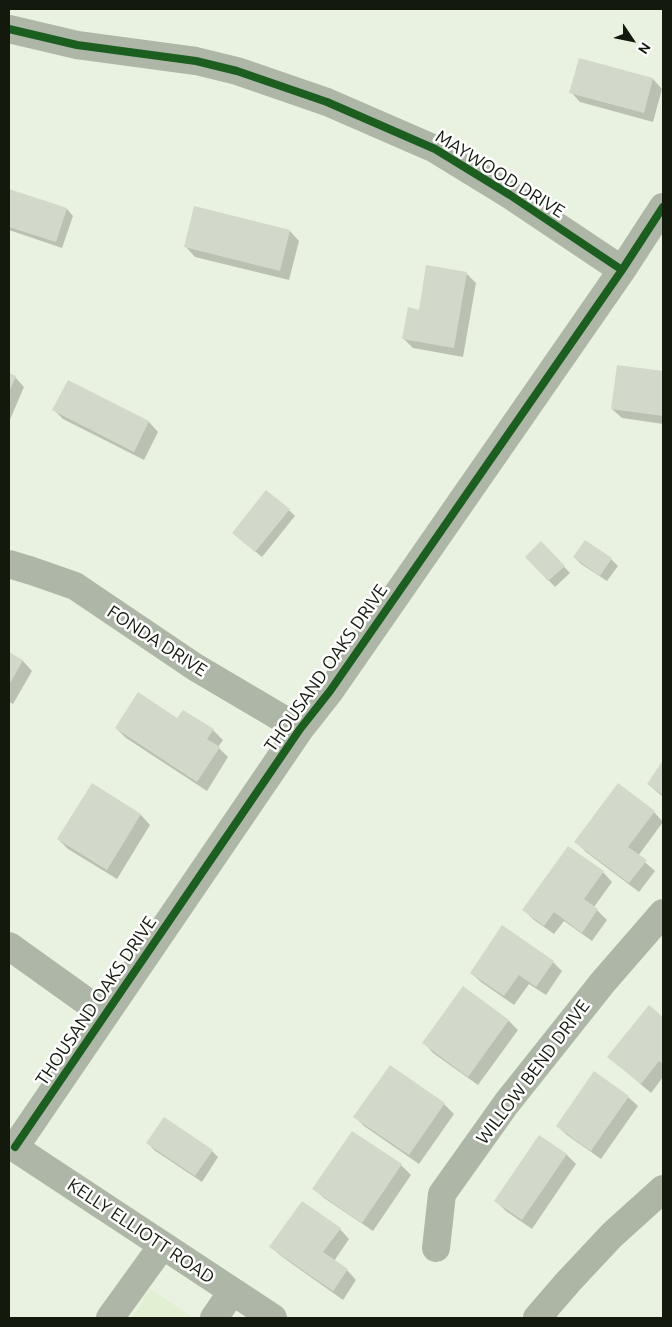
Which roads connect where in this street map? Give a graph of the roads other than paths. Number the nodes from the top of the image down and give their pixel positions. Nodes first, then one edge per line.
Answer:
1 (9, 29) edge
2 (663, 207) edge
3 (622, 270) junction
4 (9, 564) edge
5 (300, 729) junction
6 (663, 913) edge
7 (9, 946) edge
8 (104, 1014) junction
9 (12, 1146) edge
10 (663, 1189) edge
11 (162, 1246) junction
12 (436, 1248) dead end
13 (232, 1292) junction
14 (110, 1318) edge
15 (214, 1318) edge
16 (273, 1318) edge
17 (537, 1318) edge

1 - 3 street, MAYWOOD DRIVE
2 - 3 street, THOUSAND OAKS DRIVE
3 - 5 street, THOUSAND OAKS DRIVE
4 - 5 street, FONDA DRIVE
5 - 8 street, THOUSAND OAKS DRIVE
6 - 12 street, WILLOW BEND DRIVE
7 - 8 street
8 - 9 street, THOUSAND OAKS DRIVE
9 - 11 street, KELLY ELLIOTT ROAD
10 - 17 highway
11 - 13 street, KELLY ELLIOTT ROAD
11 - 14 street
13 - 15 street
13 - 16 street, KELLY ELLIOTT ROAD

